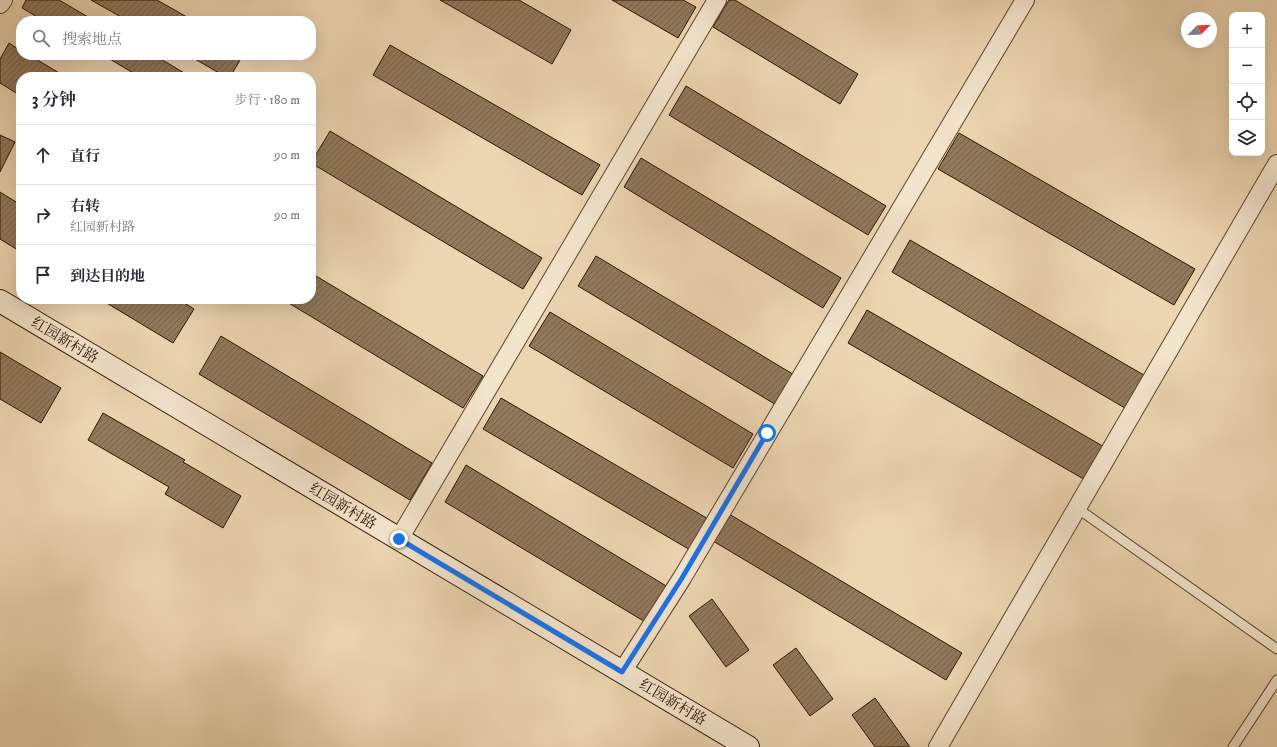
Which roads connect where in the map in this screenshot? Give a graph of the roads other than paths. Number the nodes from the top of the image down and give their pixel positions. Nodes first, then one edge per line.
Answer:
1 (3, 0) edge
2 (717, 0) edge
3 (1025, 0) edge
4 (0, 4) edge
5 (1277, 164) edge
6 (0, 301) edge
7 (1077, 508) junction
8 (399, 539) junction
9 (1277, 649) edge
10 (622, 672) junction
11 (1277, 680) edge
12 (748, 747) edge
13 (938, 747) edge
14 (1233, 747) edge

1 - 4 street
2 - 8 street
3 - 10 street
5 - 7 street
6 - 8 main road, 红园新村路
7 - 9 lane
7 - 13 street
8 - 10 main road, 红园新村路
10 - 12 main road, 红园新村路
11 - 14 lane

